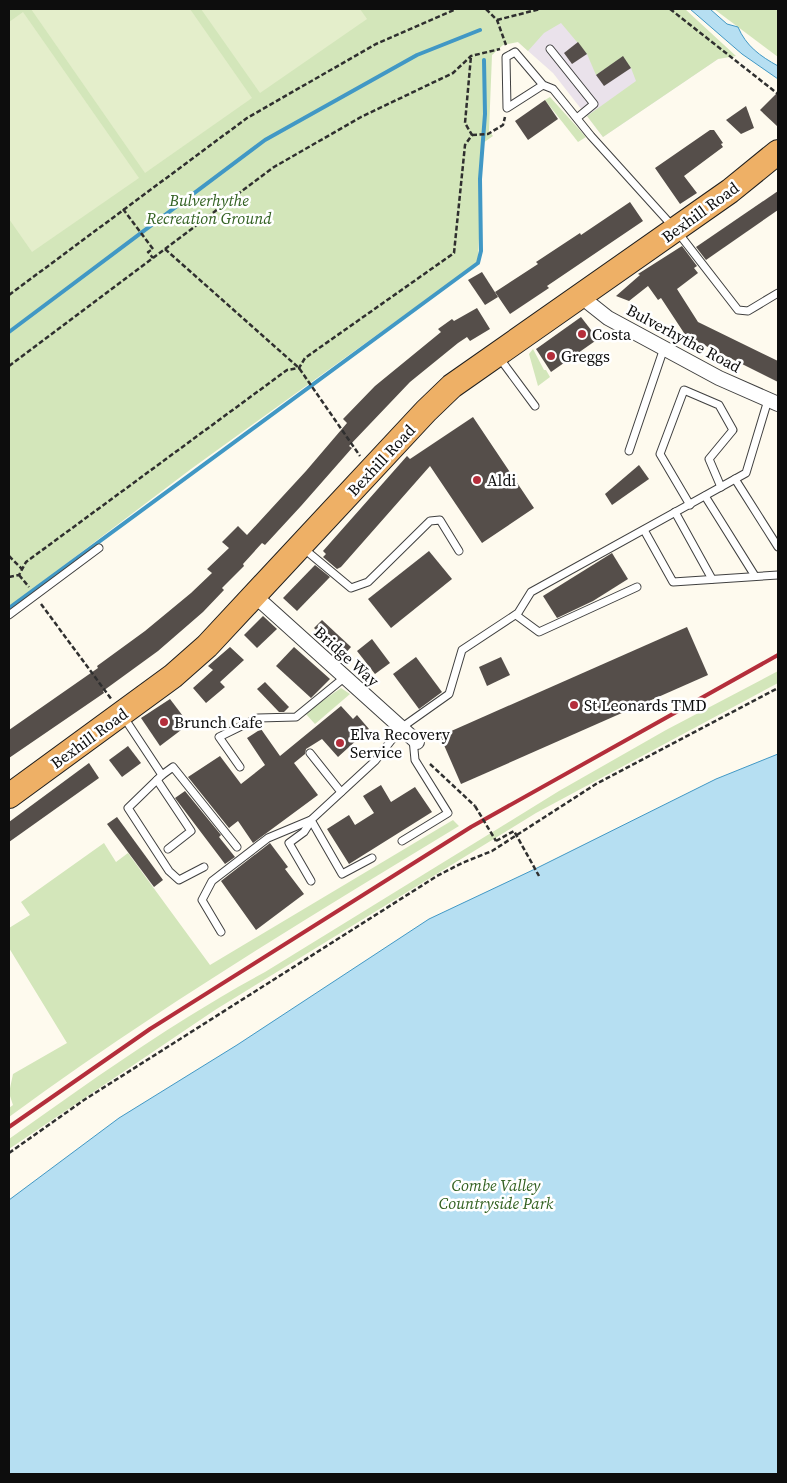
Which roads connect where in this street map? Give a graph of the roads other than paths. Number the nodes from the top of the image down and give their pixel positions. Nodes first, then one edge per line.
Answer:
1 (550, 50) dead end
2 (542, 85) junction
3 (576, 118) junction
4 (778, 152) edge
5 (676, 230) junction
6 (778, 293) edge
7 (579, 296) junction
8 (664, 348) junction
9 (496, 354) junction
10 (773, 402) edge
11 (535, 406) dead end
12 (629, 451) dead end
13 (735, 480) junction
14 (721, 487) junction
15 (705, 496) junction
16 (690, 504) junction
17 (675, 512) junction
18 (644, 530) junction
19 (301, 546) junction
20 (778, 547) edge
21 (98, 548) dead end
22 (459, 552) dead end
23 (778, 575) edge
24 (755, 576) junction
25 (712, 579) junction
26 (637, 587) dead end
27 (254, 596) junction
28 (9, 614) edge
29 (516, 614) junction
30 (345, 677) junction
31 (122, 714) junction
32 (401, 728) junction
33 (414, 740) joint
34 (310, 753) dead end
35 (240, 767) dead end
36 (159, 778) junction
37 (341, 792) junction
38 (9, 796) edge
39 (311, 820) junction
40 (402, 841) dead end
41 (238, 847) dead end
42 (168, 849) dead end
43 (372, 858) dead end
44 (204, 867) dead end
45 (311, 881) dead end
46 (221, 932) dead end

1 - 3 lane
2 - 2 lane
2 - 3 lane
3 - 5 lane
4 - 5 highway, Bexhill Road
5 - 6 lane
5 - 7 highway, Bexhill Road
7 - 8 street, Bulverhythe Road
7 - 9 highway, Bexhill Road
8 - 10 street, Bulverhythe Road
8 - 12 lane
9 - 11 lane
9 - 19 highway, Bexhill Road
10 - 13 lane
13 - 14 lane
13 - 20 lane
14 - 15 lane
14 - 16 lane
15 - 16 lane
15 - 24 lane
16 - 17 lane
17 - 18 lane
17 - 25 lane
18 - 25 lane
18 - 29 lane
19 - 22 lane
19 - 27 highway, Bexhill Road
21 - 28 lane
23 - 24 lane
24 - 25 lane
26 - 29 lane
27 - 30 street, Bridge Way
27 - 31 highway, Bexhill Road
29 - 32 lane
30 - 32 street, Bridge Way
30 - 35 lane
31 - 36 lane
31 - 38 highway, Bexhill Road
32 - 33 street, Bridge Way
32 - 37 lane
33 - 40 lane
34 - 37 lane
36 - 41 lane
36 - 42 lane
36 - 44 lane
37 - 39 lane
39 - 43 lane
39 - 45 lane
39 - 46 lane

